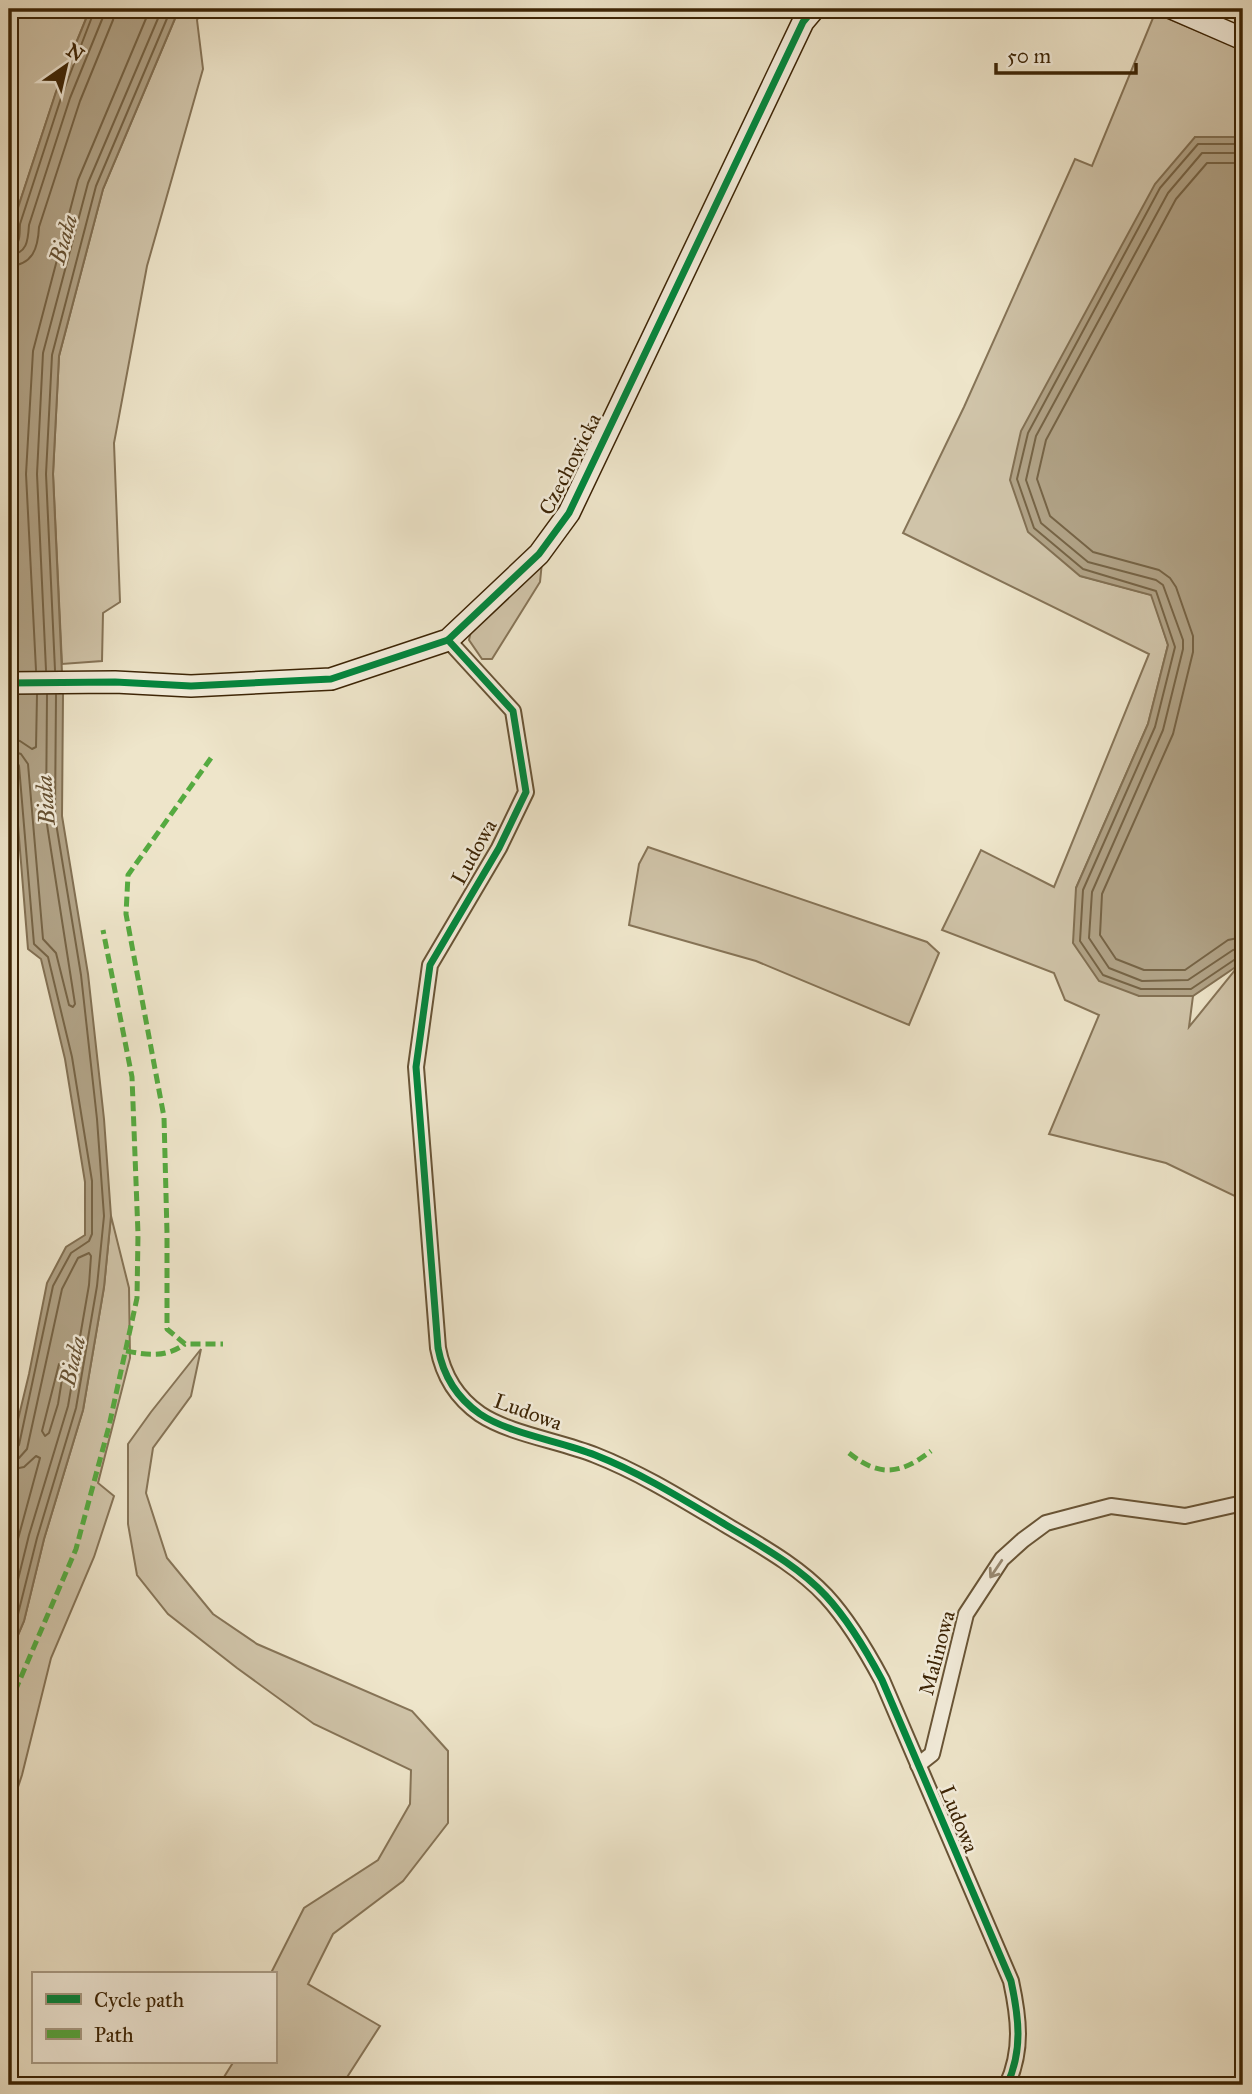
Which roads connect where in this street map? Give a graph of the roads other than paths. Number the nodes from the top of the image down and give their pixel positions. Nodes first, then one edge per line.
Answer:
1 (814, 9) edge
2 (1174, 9) edge
3 (1243, 38) edge
4 (448, 640) junction
5 (9, 683) edge
6 (1243, 1503) edge
7 (918, 1765) junction
8 (1007, 2085) edge

1 - 4 street, Czechowicka
2 - 3 street
4 - 5 street, Czechowicka
4 - 7 street, Ludowa
6 -> 7 street, Malinowa
7 - 8 street, Ludowa

